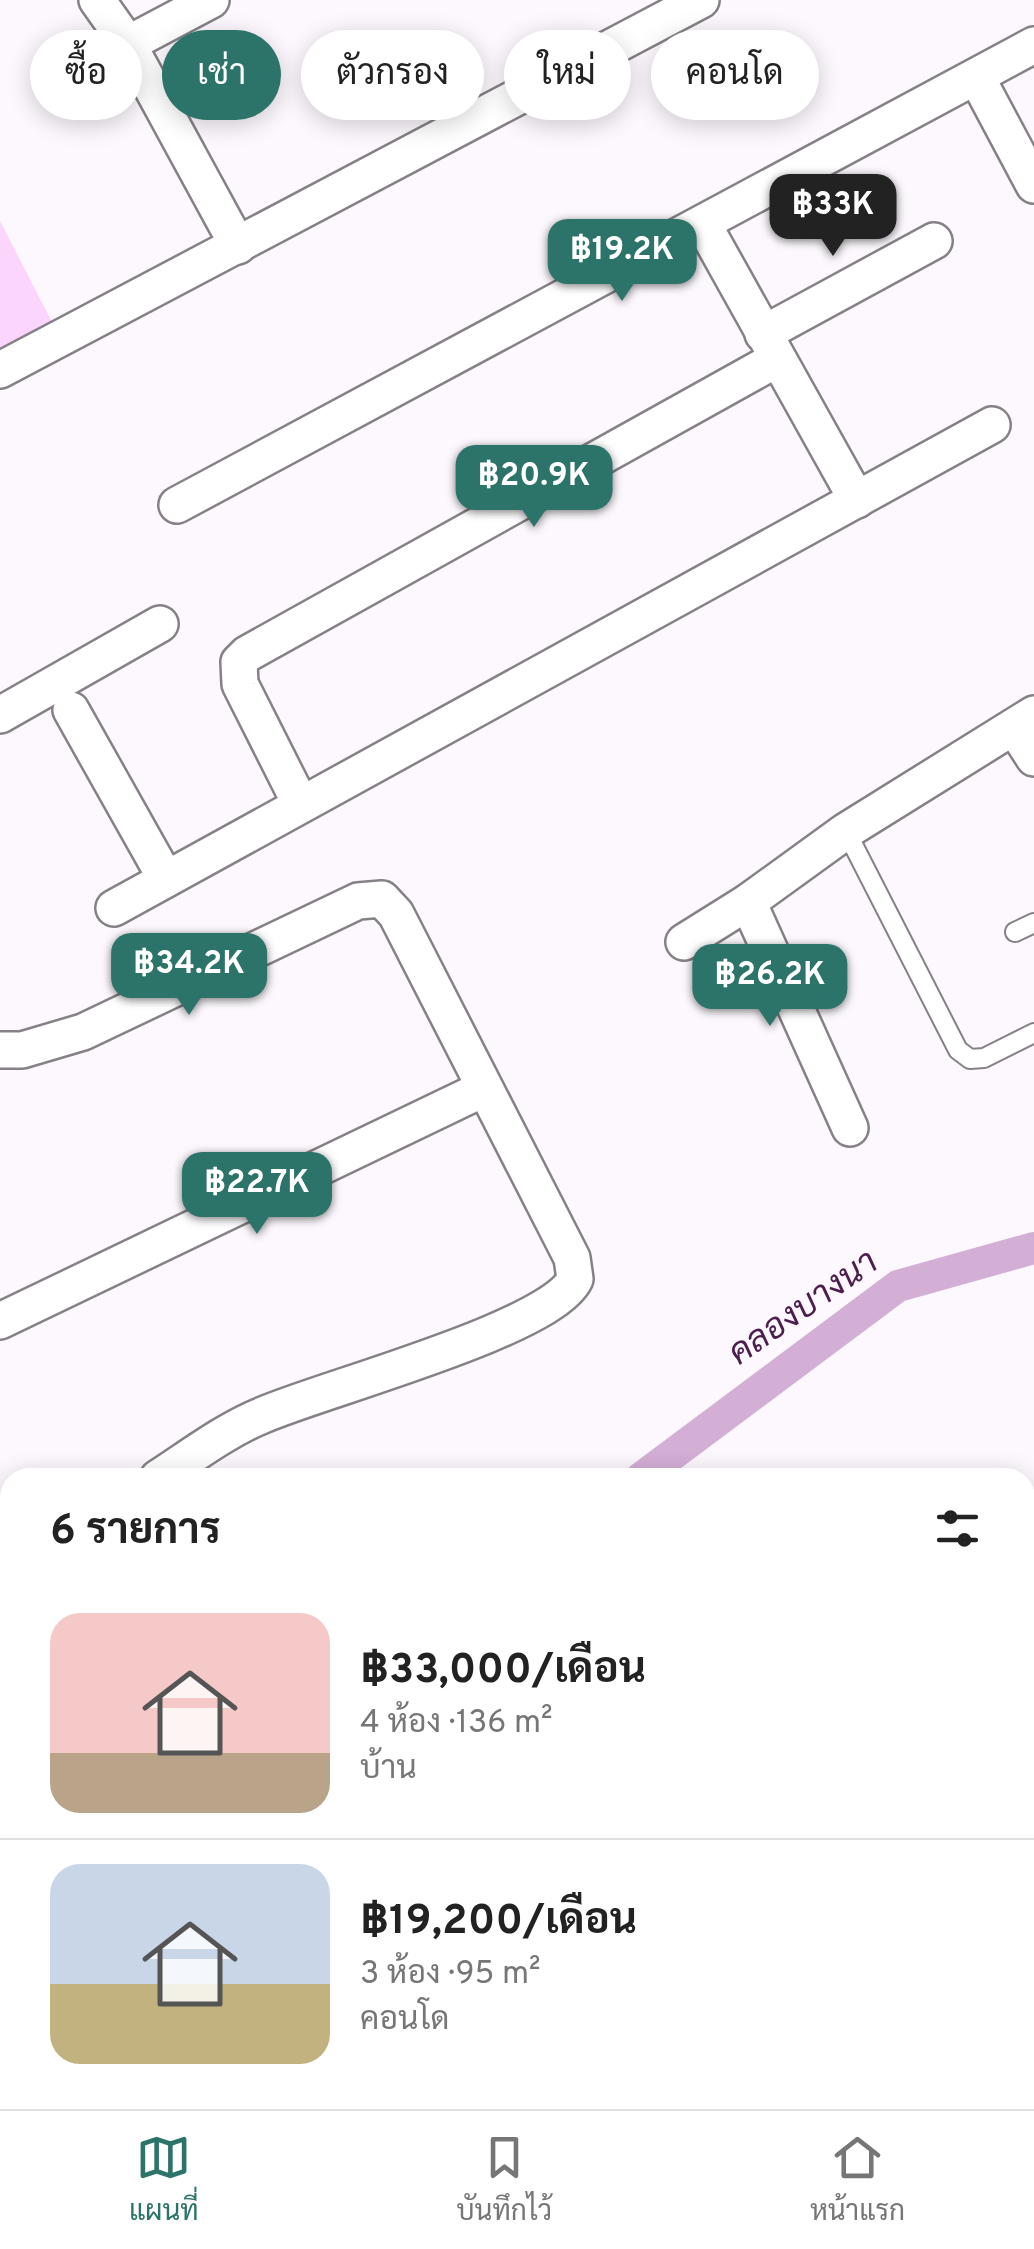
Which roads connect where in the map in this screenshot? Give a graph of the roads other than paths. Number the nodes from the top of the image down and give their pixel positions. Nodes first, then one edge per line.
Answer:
1 (97, 0) edge
2 (211, 0) edge
3 (701, 0) edge
4 (118, 30) edge
5 (142, 37) edge
6 (1034, 44) edge
7 (142, 70) edge
8 (977, 78) junction
9 (1034, 185) edge
10 (703, 224) junction
11 (934, 240) dead end
12 (238, 246) junction
13 (770, 346) junction
14 (0, 370) edge
15 (992, 425) dead end
16 (857, 500) junction
17 (177, 505) dead end
18 (160, 624) dead end
19 (72, 710) dead end
20 (0, 716) edge
21 (1024, 720) edge
22 (1034, 758) edge
23 (300, 803) junction
24 (846, 831) junction
25 (166, 878) junction
26 (748, 902) junction
27 (114, 908) dead end
28 (1034, 923) edge
29 (1015, 932) dead end
30 (684, 942) dead end
31 (1034, 1033) edge
32 (0, 1050) edge
33 (483, 1089) junction
34 (850, 1128) dead end
35 (0, 1321) edge
36 (174, 1468) edge

1 - 4 street
2 - 5 street
3 - 12 street
6 - 8 street
7 - 12 street
8 - 9 street
8 - 10 street
10 - 13 street
10 - 17 street
11 - 13 street
12 - 14 street
13 - 16 street
13 - 23 street
15 - 16 street
16 - 23 street
18 - 20 street
19 - 25 street
21 - 22 street
21 - 24 street
23 - 25 street
24 - 26 street
24 - 31 lane
25 - 27 street
26 - 30 street
26 - 34 street
28 - 29 lane
32 - 33 street
33 - 35 street
33 - 36 street

